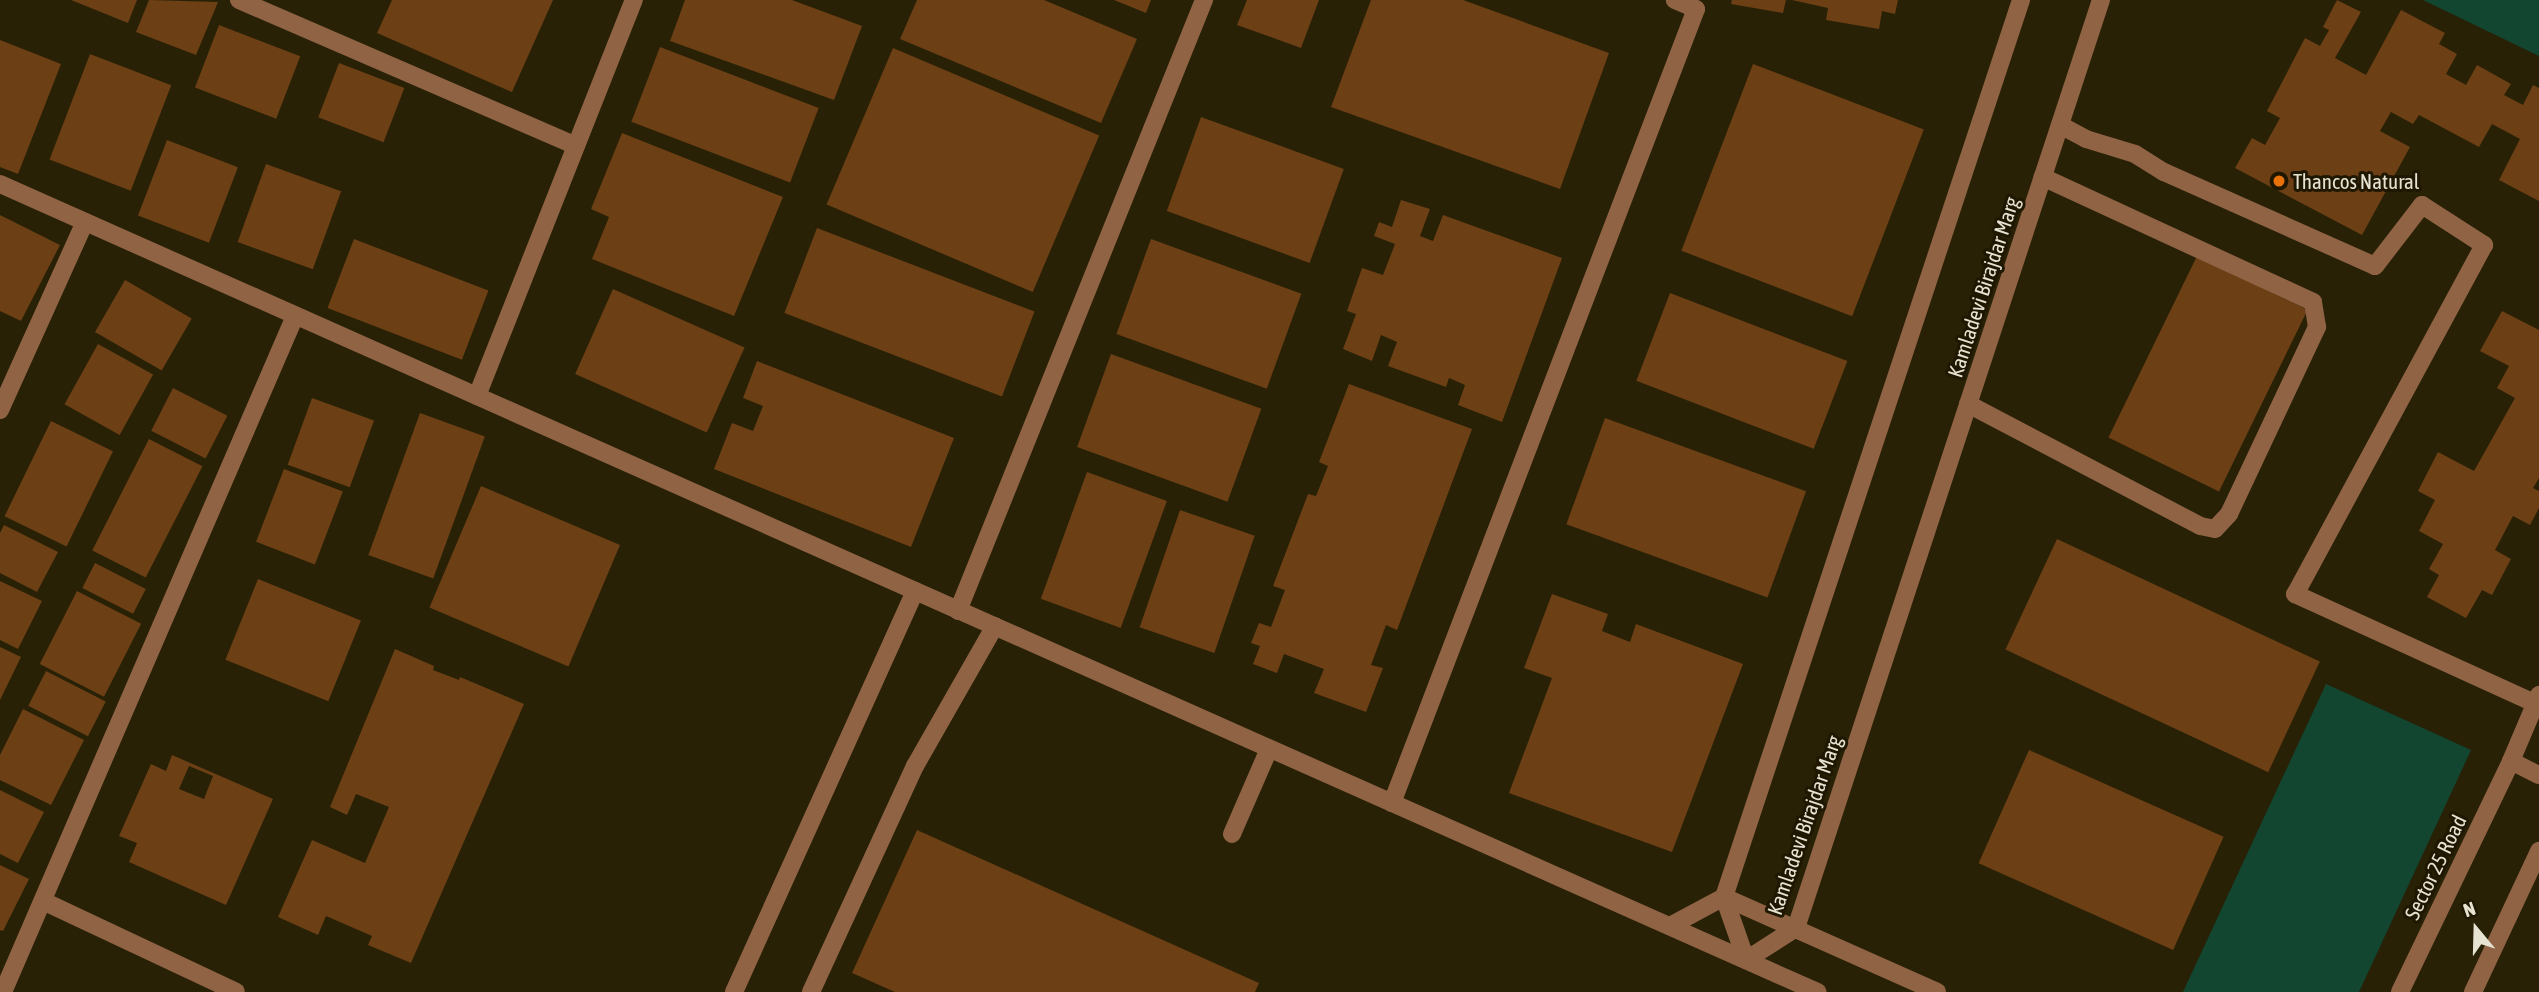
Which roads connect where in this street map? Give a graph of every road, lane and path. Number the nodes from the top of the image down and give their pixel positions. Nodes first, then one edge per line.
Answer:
1 (239, 0) edge
2 (634, 0) edge
3 (1204, 0) edge
4 (1675, 0) edge
5 (2021, 0) edge
6 (2101, 0) edge
7 (2060, 125) junction
8 (576, 146) junction
9 (2043, 177) junction
10 (0, 184) edge
11 (85, 222) junction
12 (295, 316) junction
13 (477, 396) junction
14 (1968, 404) junction
15 (0, 410) edge
16 (915, 591) junction
17 (958, 611) junction
18 (995, 626) junction
19 (2538, 701) edge
20 (1269, 749) junction
21 (2511, 761) junction
22 (2539, 775) edge
23 (1392, 803) junction
24 (1232, 834) dead end
25 (2539, 850) edge
26 (1724, 897) junction
27 (43, 901) junction
28 (1670, 926) junction
29 (1796, 928) junction
30 (1746, 960) junction
31 (4, 992) edge
32 (236, 992) edge
33 (734, 992) edge
34 (811, 992) edge
35 (1817, 992) edge
36 (1937, 992) edge
37 (2400, 992) edge
38 (2473, 992) edge

1 - 8 street
2 - 8 street
3 - 17 street
4 - 23 street
5 - 26 street
6 - 7 street, Kamladevi Birajdar Marg
7 - 9 street, Kamladevi Birajdar Marg
7 - 19 street
8 - 13 street
9 - 14 street, Kamladevi Birajdar Marg
9 - 14 street
10 - 11 street
11 - 12 street
11 - 15 street
12 - 13 street
12 - 27 street
13 - 16 street
14 - 29 street, Kamladevi Birajdar Marg
16 - 17 street
16 - 33 street
17 - 18 street
18 - 20 street
18 - 34 street
19 - 21 street, Sector 25 Road
20 - 23 street
20 - 24 street
21 - 22 street
21 - 37 street, Sector 25 Road
23 - 28 street
25 - 38 street
26 - 28 street
26 - 29 street
26 - 30 street, Kamladevi Birajdar Marg
27 - 31 street
27 - 32 street
28 - 30 street
29 - 30 street, Kamladevi Birajdar Marg
29 - 36 street
30 - 35 street

